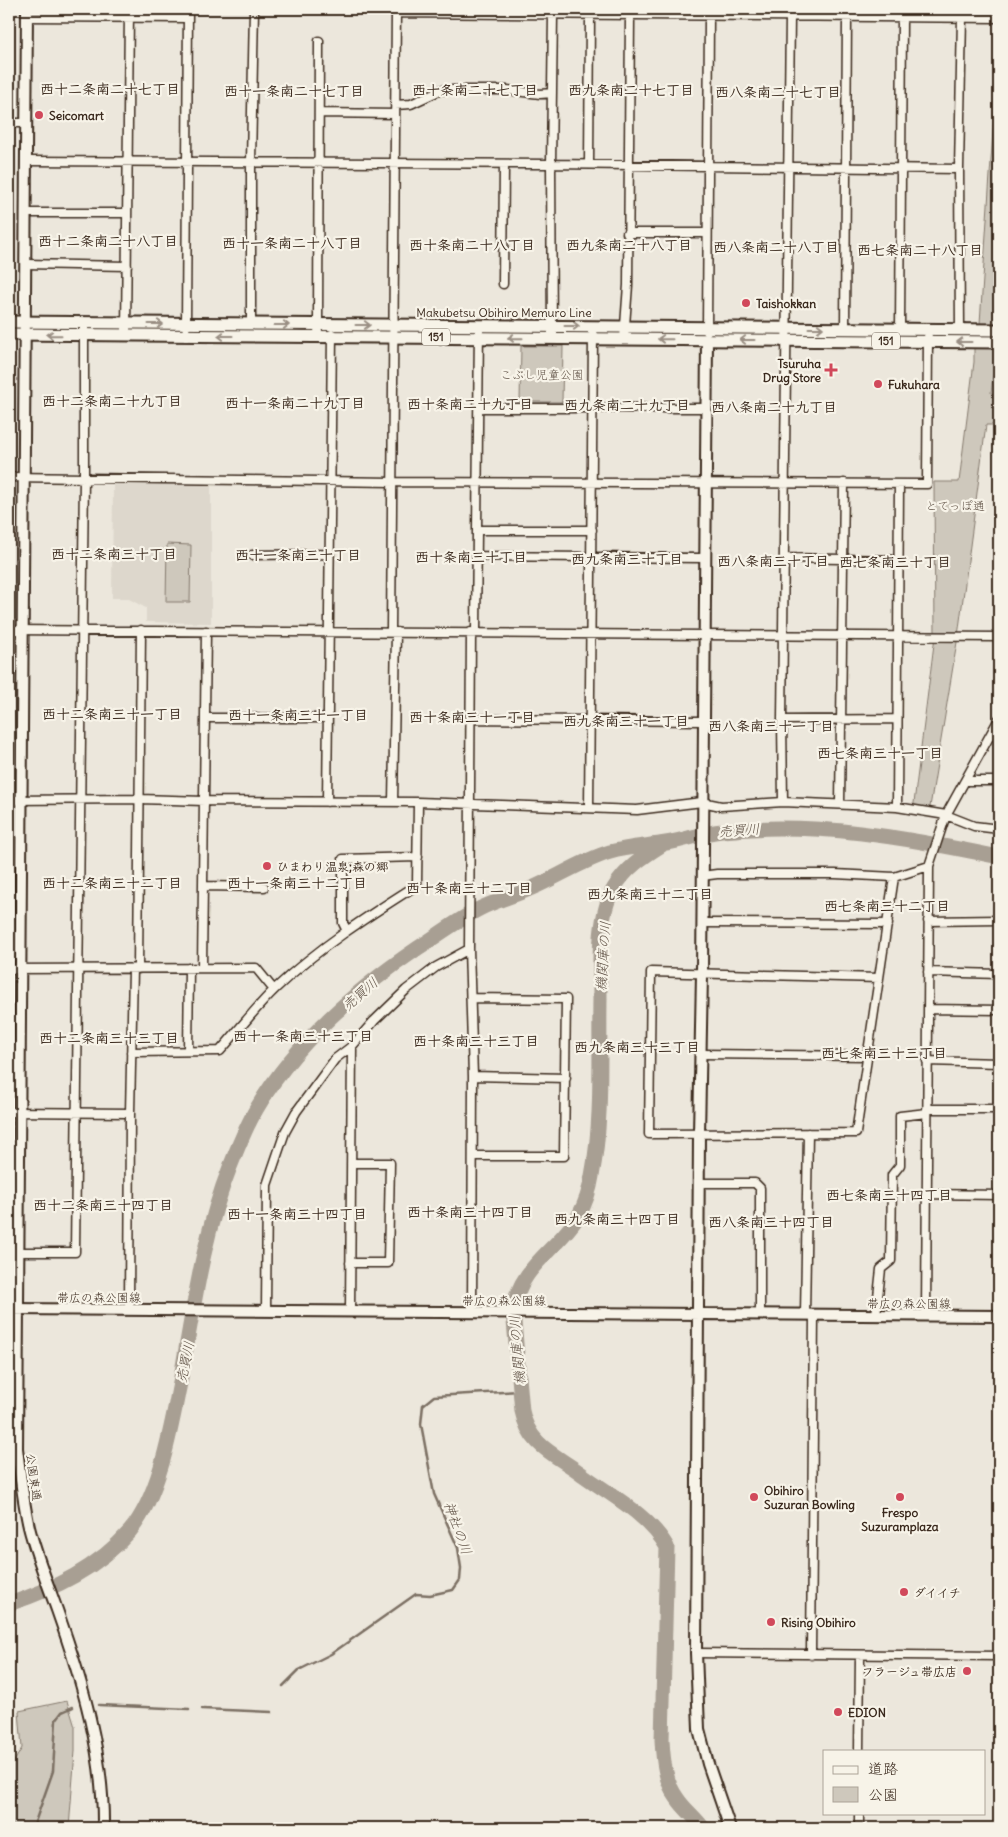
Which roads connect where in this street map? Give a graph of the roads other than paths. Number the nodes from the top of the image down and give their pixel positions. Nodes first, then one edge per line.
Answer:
1 (129, 9) edge
2 (188, 9) edge
3 (254, 9) edge
4 (396, 11) edge
5 (444, 11) edge
6 (495, 12) edge
7 (576, 12) edge
8 (662, 12) edge
9 (27, 13) edge
10 (714, 13) edge
11 (868, 13) edge
12 (793, 14) edge
13 (553, 15) junction
14 (590, 15) junction
15 (630, 15) junction
16 (847, 16) junction
17 (902, 16) junction
18 (962, 17) junction
19 (129, 18) junction
20 (188, 18) junction
21 (999, 18) edge
22 (319, 41) dead end
23 (552, 93) junction
24 (396, 105) junction
25 (319, 113) junction
26 (396, 114) junction
27 (9, 123) edge
28 (26, 123) junction
29 (26, 162) junction
30 (127, 162) junction
31 (187, 162) junction
32 (251, 162) junction
33 (318, 163) junction
34 (395, 164) junction
35 (504, 164) junction
36 (551, 164) junction
37 (590, 164) junction
38 (628, 164) junction
39 (708, 167) junction
40 (788, 167) junction
41 (845, 168) junction
42 (902, 168) junction
43 (960, 169) junction
44 (26, 213) junction
45 (127, 213) junction
46 (627, 232) junction
47 (707, 233) junction
48 (25, 264) junction
49 (127, 266) junction
50 (502, 284) dead end
51 (9, 322) edge
52 (251, 325) junction
53 (593, 326) junction
54 (707, 327) junction
55 (24, 328) junction
56 (845, 328) junction
57 (84, 329) junction
58 (900, 329) junction
59 (126, 330) junction
60 (186, 330) junction
61 (960, 330) junction
62 (999, 330) edge
63 (318, 331) junction
64 (332, 331) junction
65 (394, 331) junction
66 (479, 332) junction
67 (552, 332) junction
68 (624, 333) junction
69 (9, 334) edge
70 (787, 334) junction
71 (928, 335) junction
72 (593, 338) junction
73 (707, 340) junction
74 (999, 342) edge
75 (592, 407) junction
76 (479, 408) junction
77 (706, 408) junction
78 (9, 477) edge
79 (24, 477) junction
80 (84, 477) junction
81 (330, 480) junction
82 (393, 482) junction
83 (478, 482) junction
84 (592, 483) junction
85 (705, 483) junction
86 (785, 483) junction
87 (844, 483) junction
88 (899, 484) junction
89 (478, 530) junction
90 (592, 530) junction
91 (328, 554) junction
92 (252, 555) dead end
93 (477, 556) junction
94 (592, 556) junction
95 (705, 558) junction
96 (784, 558) junction
97 (843, 559) junction
98 (899, 560) junction
99 (9, 630) edge
100 (22, 630) junction
101 (81, 630) junction
102 (141, 630) junction
103 (206, 631) junction
104 (328, 632) junction
105 (394, 632) junction
106 (473, 632) junction
107 (590, 634) junction
108 (705, 635) junction
109 (783, 635) junction
110 (842, 635) junction
111 (898, 636) junction
112 (999, 637) edge
113 (205, 718) junction
114 (327, 718) junction
115 (898, 718) junction
116 (471, 719) junction
117 (589, 719) junction
118 (842, 719) junction
119 (999, 719) edge
120 (782, 720) junction
121 (703, 721) junction
122 (965, 780) junction
123 (999, 781) edge
124 (80, 799) junction
125 (140, 799) junction
126 (9, 800) edge
127 (22, 800) junction
128 (204, 801) junction
129 (327, 802) junction
130 (393, 802) junction
131 (418, 802) junction
132 (783, 802) junction
133 (470, 804) junction
134 (840, 804) junction
135 (702, 807) junction
136 (589, 808) junction
137 (897, 808) junction
138 (945, 818) junction
139 (999, 829) edge
140 (418, 857) junction
141 (930, 864) junction
142 (702, 870) junction
143 (894, 877) junction
144 (203, 886) junction
145 (264, 887) dead end
146 (999, 920) edge
147 (928, 921) junction
148 (702, 923) junction
149 (888, 924) junction
150 (347, 931) junction
151 (469, 946) junction
152 (189, 968) junction
153 (202, 968) junction
154 (9, 969) edge
155 (20, 969) junction
156 (78, 969) junction
157 (135, 969) junction
158 (928, 972) junction
159 (702, 974) junction
160 (999, 974) edge
161 (879, 978) junction
162 (274, 990) junction
163 (471, 998) junction
164 (928, 1009) junction
165 (999, 1010) edge
166 (352, 1046) junction
167 (188, 1051) junction
168 (131, 1052) junction
169 (701, 1054) junction
170 (867, 1056) junction
171 (927, 1061) junction
172 (999, 1063) edge
173 (473, 1076) junction
174 (566, 1078) junction
175 (999, 1109) edge
176 (927, 1111) junction
177 (14, 1112) edge
178 (76, 1112) junction
179 (130, 1113) junction
180 (808, 1133) junction
181 (699, 1134) junction
182 (473, 1156) junction
183 (351, 1163) junction
184 (699, 1183) junction
185 (927, 1194) junction
186 (999, 1195) edge
187 (13, 1252) edge
188 (350, 1263) junction
189 (13, 1309) edge
190 (129, 1309) junction
191 (266, 1311) junction
192 (350, 1311) junction
193 (472, 1312) junction
194 (699, 1314) junction
195 (760, 1314) junction
196 (809, 1315) junction
197 (876, 1315) junction
198 (926, 1315) junction
199 (999, 1316) edge
200 (696, 1653) junction
201 (811, 1655) junction
202 (860, 1655) junction
203 (999, 1656) edge
204 (859, 1750) edge
205 (859, 1814) edge
206 (103, 1828) edge
207 (730, 1828) edge
208 (859, 1828) edge

1 - 19 street
2 - 20 street
3 - 32 street
4 - 5 street
4 - 24 street
5 - 6 street
6 - 13 street
7 - 13 street
7 - 14 street
8 - 10 street
8 - 15 street
9 - 19 street
9 - 28 street, 公園東通
10 - 12 street
10 - 39 street
11 - 16 street
11 - 17 street
12 - 16 street
12 - 40 street
13 - 23 street
14 - 15 street
14 - 37 street
15 - 38 street
16 - 41 street
17 - 18 street
17 - 42 street
18 - 21 street
18 - 43 street
19 - 20 street
19 - 30 street
20 - 31 street
22 - 25 street
23 - 24 street
23 - 36 street
24 - 26 street
25 - 26 street
25 - 33 street
26 - 34 street
27 - 28 street
28 - 29 street, 公園東通
29 - 30 street
29 - 44 street, 公園東通
30 - 31 street
30 - 45 street
31 - 32 street
31 - 60 street
32 - 33 street
32 - 52 street
33 - 34 street
33 - 63 street
34 - 35 street
34 - 65 street
35 - 36 street
35 - 50 street
36 - 37 street
36 - 67 street
37 - 38 street
38 - 39 street
38 - 46 street
39 - 40 street
39 - 47 street
40 - 41 street
40 - 70 street
41 - 42 street
41 - 56 street
42 - 43 street
42 - 58 street
43 - 61 street
44 - 45 street
44 - 48 street, 公園東通
45 - 49 street
46 - 47 street
46 - 68 street
47 - 54 street
48 - 49 street
48 - 55 street, 公園東通
49 - 59 street
51 - 55 main road, Makubetsu Obihiro Memuro Line / 151
52 - 60 main road, Makubetsu Obihiro Memuro Line / 151
52 -> 63 main road, Makubetsu Obihiro Memuro Line / 151
67 -> 53 main road, Makubetsu Obihiro Memuro Line / 151
53 - 68 main road, Makubetsu Obihiro Memuro Line / 151
53 - 72 street
54 - 68 main road, Makubetsu Obihiro Memuro Line / 151
54 - 70 main road, Makubetsu Obihiro Memuro Line / 151
54 - 73 street
55 - 57 main road, Makubetsu Obihiro Memuro Line / 151
55 - 69 main road, Makubetsu Obihiro Memuro Line / 151
55 - 79 street, 公園東通
56 - 58 main road, Makubetsu Obihiro Memuro Line / 151
70 -> 56 main road, Makubetsu Obihiro Memuro Line / 151
57 - 59 main road, Makubetsu Obihiro Memuro Line / 151
57 - 80 street
58 - 71 main road, Makubetsu Obihiro Memuro Line / 151
59 - 60 main road, Makubetsu Obihiro Memuro Line / 151
63 -> 60 main road, Makubetsu Obihiro Memuro Line / 151
61 - 62 main road, Makubetsu Obihiro Memuro Line / 151
61 - 71 main road, Makubetsu Obihiro Memuro Line / 151
63 - 64 main road, Makubetsu Obihiro Memuro Line / 151
64 - 65 main road, Makubetsu Obihiro Memuro Line / 151
64 - 81 street
65 - 66 main road, Makubetsu Obihiro Memuro Line / 151
65 - 82 street
66 - 67 main road, Makubetsu Obihiro Memuro Line / 151
66 - 76 street
67 - 72 main road, Makubetsu Obihiro Memuro Line / 151
68 - 72 main road, Makubetsu Obihiro Memuro Line / 151
73 -> 68 main road, Makubetsu Obihiro Memuro Line / 151
70 - 71 main road, Makubetsu Obihiro Memuro Line / 151
70 -> 73 main road, Makubetsu Obihiro Memuro Line / 151
70 - 86 street
74 -> 71 main road, Makubetsu Obihiro Memuro Line / 151
71 - 88 street
72 - 75 street
73 - 77 street
75 - 76 street
75 - 77 street
75 - 84 street
76 - 83 street
77 - 85 street
78 - 79 street
79 - 80 street
79 - 100 street, 公園東通
80 - 81 street
80 - 101 street
81 - 82 street
81 - 91 street
82 - 83 street
82 - 105 street
83 - 84 street
83 - 89 street
84 - 85 street
84 - 90 street
85 - 86 street
85 - 95 street
86 - 87 street
86 - 96 street
87 - 88 street
87 - 97 street
88 - 98 street
89 - 90 street
89 - 93 street
90 - 94 street
91 - 92 street
91 - 104 street
93 - 94 street
93 - 106 street
94 - 95 street
94 - 107 street
95 - 108 street
96 - 97 street
96 - 109 street
97 - 98 street
97 - 110 street
98 - 111 street
99 - 100 street
100 - 101 street
100 - 127 street, 公園東通
101 - 102 street
101 - 124 street
102 - 103 street
102 - 125 street
103 - 104 street
103 - 113 street
104 - 105 street
104 - 114 street
105 - 106 street
105 - 130 street
106 - 107 street
106 - 116 street
107 - 108 street
107 - 117 street
108 - 109 street
108 - 121 street
109 - 110 street
109 - 120 street
110 - 111 street
110 - 118 street
111 - 112 street
111 - 115 street
113 - 114 street
113 - 128 street
114 - 129 street
115 - 118 street
115 - 137 street
116 - 117 street
116 - 133 street
117 - 121 street
117 - 136 street
118 - 120 street
118 - 134 street
119 - 122 street
120 - 132 street
121 - 135 street
122 - 123 street
122 - 138 street
124 - 125 street
124 - 127 street
124 - 156 street
125 - 128 street
125 - 157 street
126 - 127 street
127 - 155 street, 公園東通
128 - 129 street
128 - 144 street
129 - 130 street
130 - 131 street
131 - 133 street
131 - 140 street
132 - 134 street
132 - 135 street
133 - 136 street
133 - 151 street
134 - 137 street
135 - 136 street
135 - 142 street
137 - 138 street
138 - 139 street
138 - 141 street
140 - 150 street
140 - 150 street
141 - 143 street
141 - 147 street
142 - 143 street
142 - 148 street
143 - 149 street
144 - 145 street
144 - 153 street
146 - 147 street
147 - 158 street
148 - 149 street
148 - 159 street
149 - 161 street
150 - 162 street
151 - 163 street
151 - 166 street
152 - 153 street
152 - 157 street
152 - 167 street
153 - 162 street
154 - 155 street
155 - 156 street
155 - 177 street, 公園東通
156 - 157 street
156 - 178 street
157 - 168 street
158 - 160 street
158 - 164 street
159 - 161 street
159 - 169 street
159 - 181 street
161 - 170 street
162 - 167 street
163 - 173 street
163 - 174 street
164 - 165 street
164 - 171 street
166 - 183 street
166 - 191 street
167 - 168 street
168 - 179 street
169 - 170 street
169 - 181 street
170 - 180 street
171 - 172 street
171 - 176 street
173 - 174 street
173 - 182 street
174 - 182 street
175 - 176 street
176 - 185 street
176 - 197 street
177 - 178 street
177 - 187 street, 公園東通
178 - 179 street
178 - 187 street
179 - 190 street
180 - 181 street
180 - 196 street
181 - 184 street
182 - 193 street
183 - 188 street
183 - 188 street
184 - 194 street
184 - 195 street
185 - 186 street
185 - 198 street
187 - 189 street, 公園東通
188 - 192 street
189 - 190 street, 帯広の森公園線
189 - 206 street, 公園東通
190 - 191 street, 帯広の森公園線
191 - 192 street, 帯広の森公園線
192 - 193 street, 帯広の森公園線
193 - 194 street, 帯広の森公園線
194 - 195 street, 帯広の森公園線
194 - 200 street
195 - 196 street, 帯広の森公園線
196 - 197 street, 帯広の森公園線
196 - 201 street
197 - 198 street, 帯広の森公園線
198 - 199 street, 帯広の森公園線
200 - 201 street
200 - 207 street
201 - 202 street
202 - 203 street
202 - 204 street
205 - 208 street

